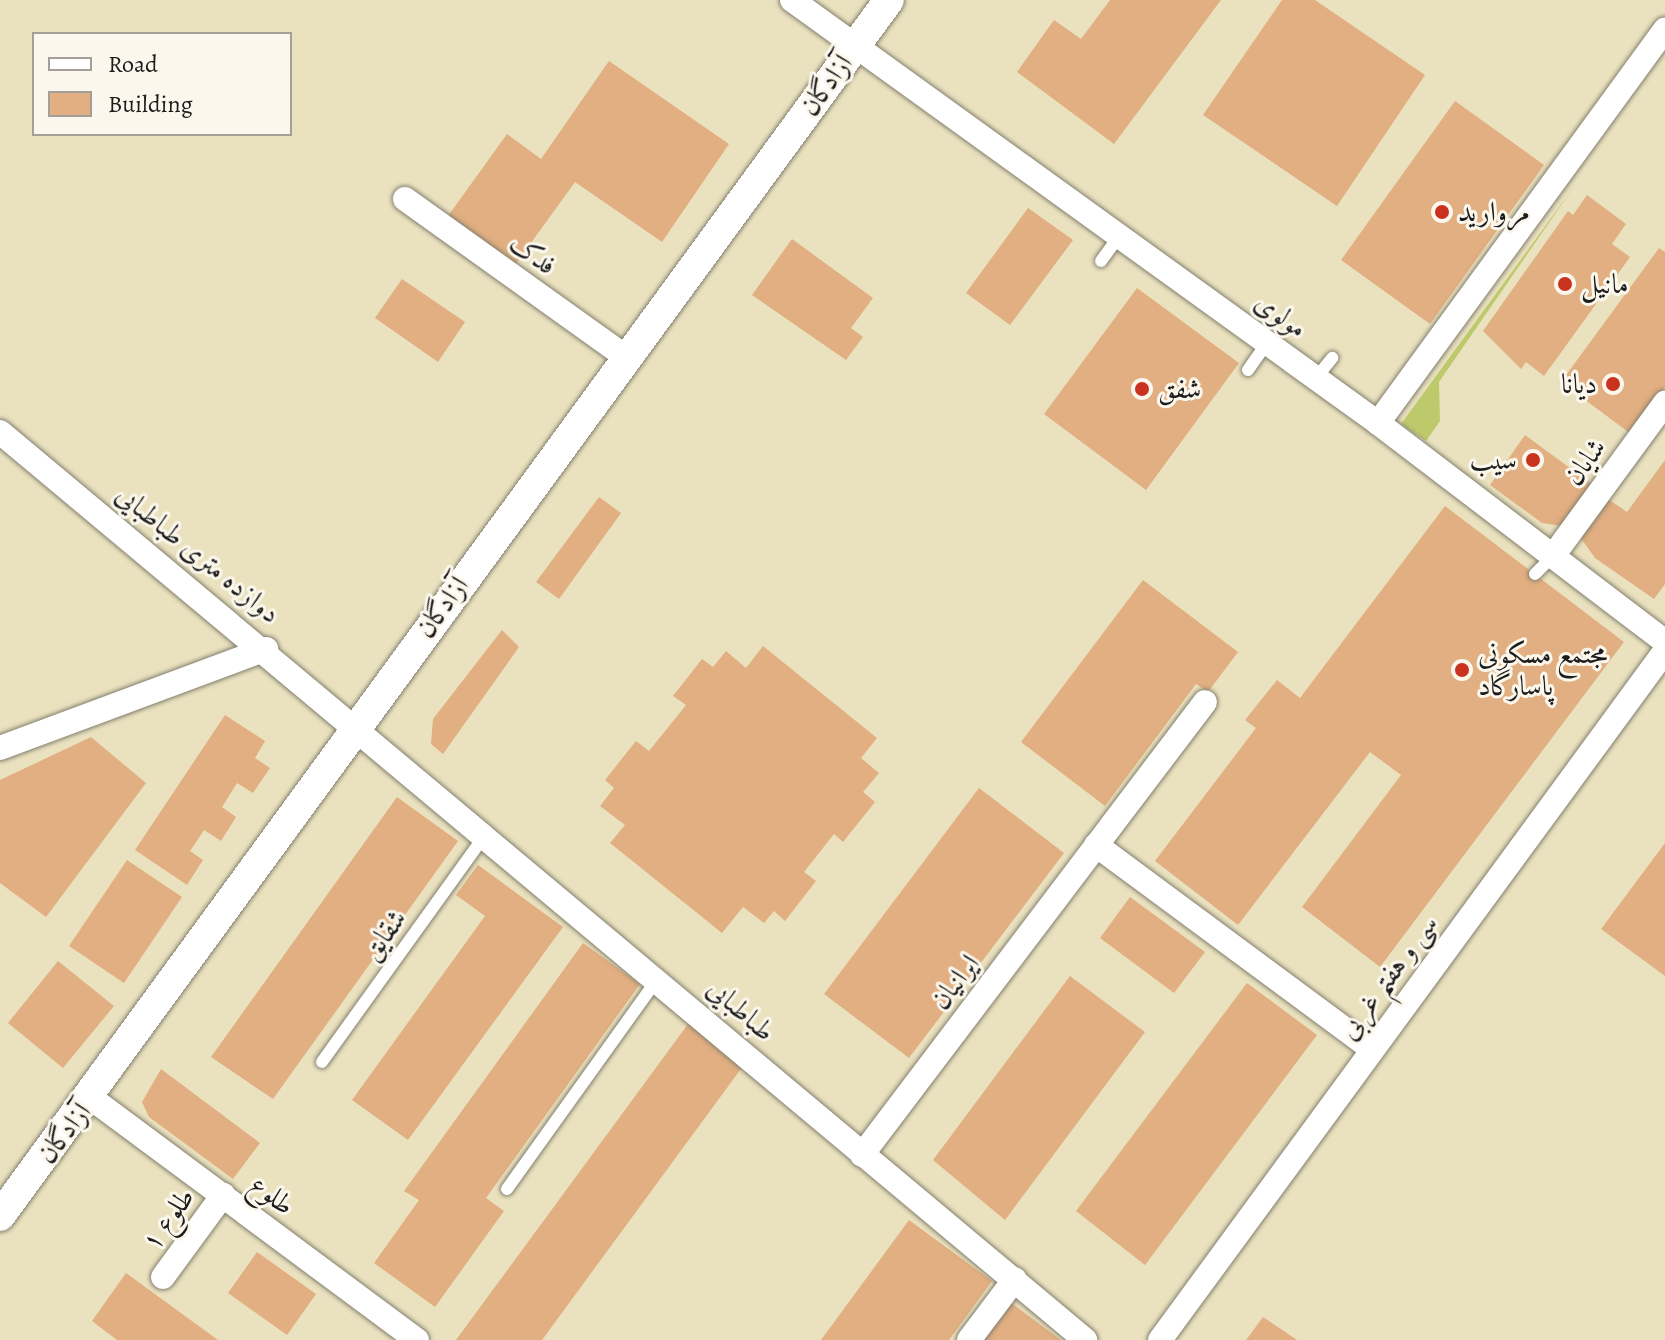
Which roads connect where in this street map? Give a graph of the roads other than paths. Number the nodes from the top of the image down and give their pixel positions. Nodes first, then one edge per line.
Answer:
1 (792, 0) edge
2 (889, 0) edge
3 (1665, 29) edge
4 (855, 46) junction
5 (405, 199) dead end
6 (1120, 235) junction
7 (1101, 261) dead end
8 (1267, 343) junction
9 (626, 357) junction
10 (1332, 358) dead end
11 (1248, 370) dead end
12 (1316, 378) junction
13 (1654, 416) edge
14 (1378, 423) junction
15 (0, 432) edge
16 (1553, 556) junction
17 (1535, 574) dead end
18 (1665, 642) edge
19 (266, 649) junction
20 (1665, 651) edge
21 (1205, 702) dead end
22 (354, 727) junction
23 (0, 748) edge
24 (485, 835) junction
25 (1096, 845) junction
26 (658, 978) junction
27 (1372, 1049) junction
28 (322, 1062) dead end
29 (91, 1098) junction
30 (862, 1155) junction
31 (507, 1189) dead end
32 (223, 1195) junction
33 (0, 1216) edge
34 (163, 1277) dead end
35 (1015, 1279) junction
36 (417, 1340) edge
37 (969, 1340) edge
38 (1085, 1340) edge
39 (1160, 1340) edge

1 - 4 street, مولوی
2 - 4 street, آزادگان
3 - 14 street
4 - 6 street, مولوی
4 - 9 street, آزادگان
5 - 9 street, فدک
6 - 7 lane
6 - 8 street, مولوی
8 - 11 lane
8 - 12 street, مولوی
9 - 22 street, آزادگان
10 - 12 lane
12 - 14 street, مولوی
13 - 16 street, شایان
14 - 16 street, مولوی
15 - 19 street, دوازده متری طباطبایی
16 - 17 lane
16 - 18 street, مولوی
19 - 22 street, دوازده متری طباطبایی
19 - 23 street
20 - 27 street, سی و هفتم غربی
21 - 25 street, ایرانیان
22 - 24 street, طباطبایی
22 - 29 street, آزادگان
24 - 26 street, طباطبایی
24 - 28 lane, شقایق
25 - 27 street
25 - 30 street, ایرانیان
26 - 30 street, طباطبایی
26 - 31 lane
27 - 39 street, سی و هفتم غربی
29 - 32 street, طلوع
29 - 33 street, آزادگان
30 - 35 street, طباطبایی
32 - 34 street, طلوع ۱
32 - 36 street, طلوع
35 - 37 street
35 - 38 street, طباطبایی

